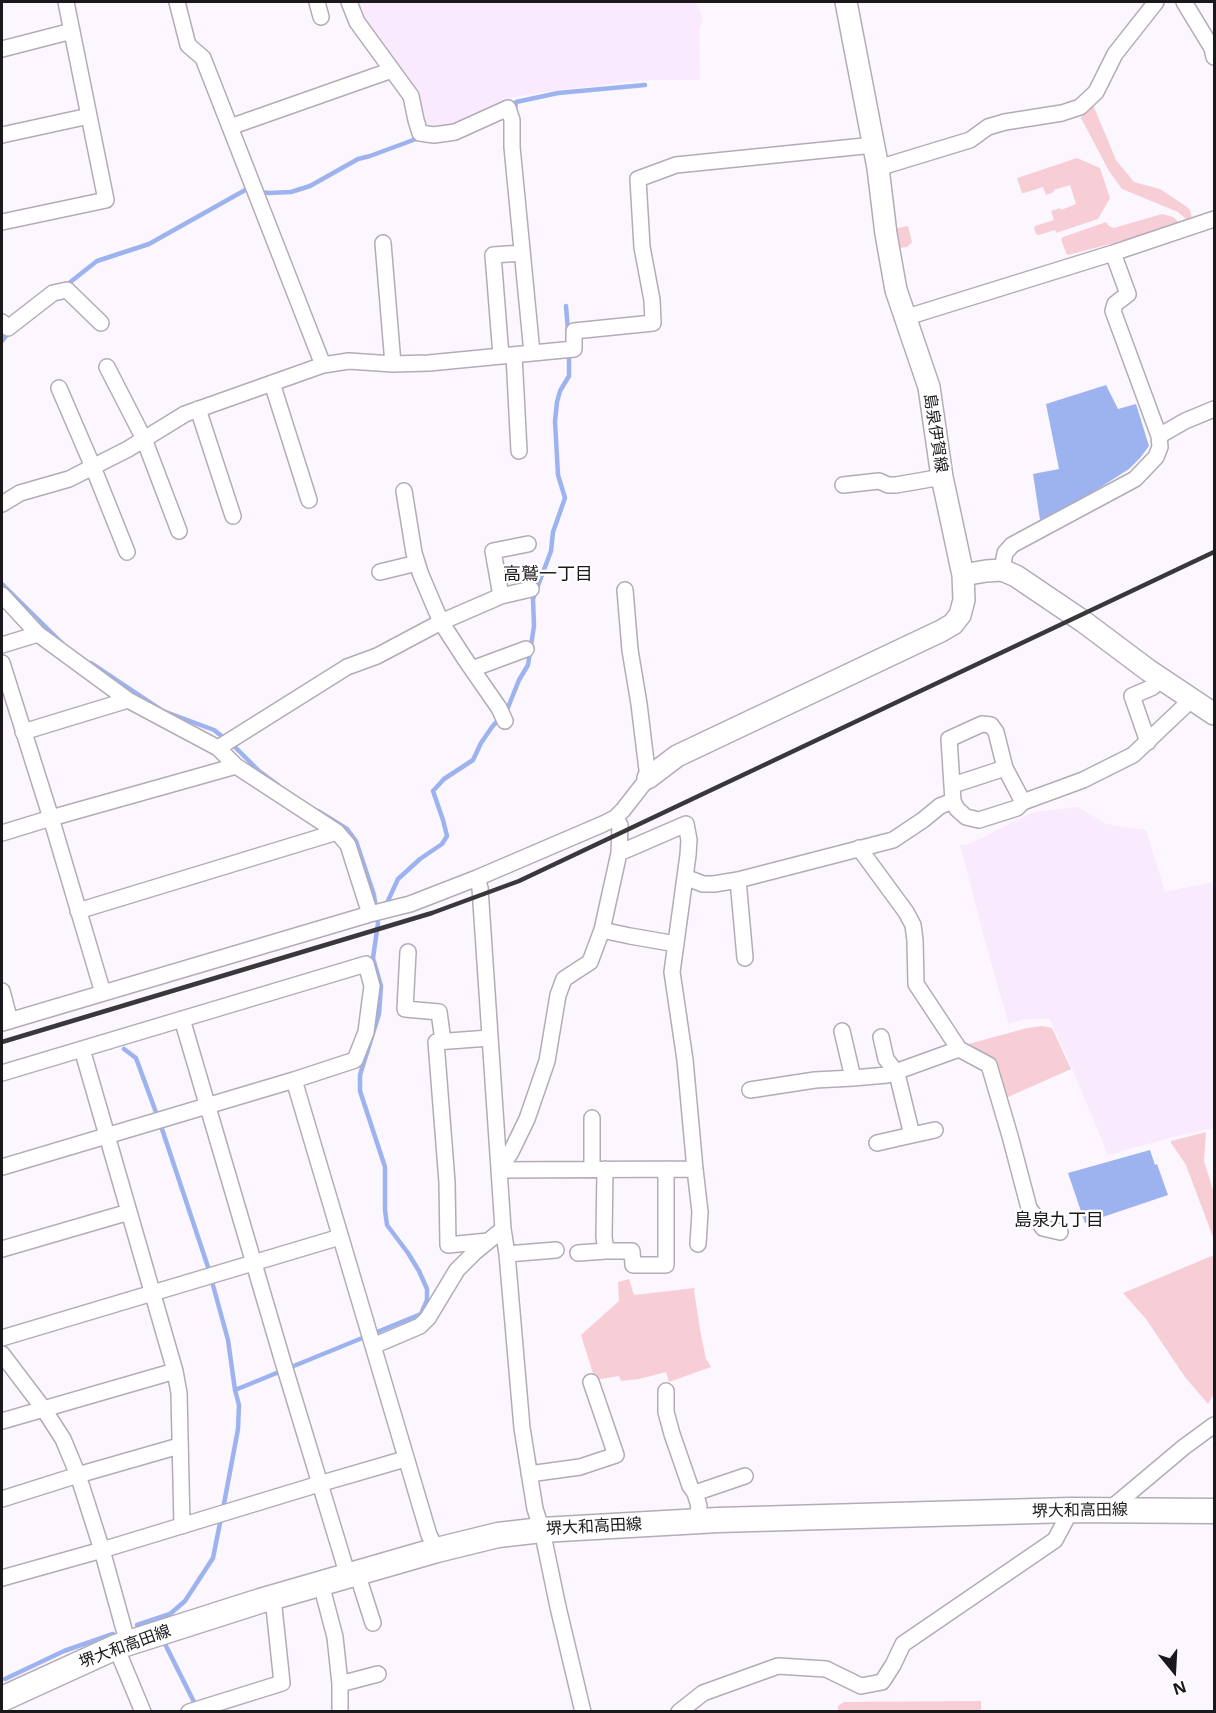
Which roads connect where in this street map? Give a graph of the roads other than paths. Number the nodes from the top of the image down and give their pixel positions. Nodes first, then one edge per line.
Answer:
1 (66, 2) edge
2 (177, 2) edge
3 (349, 2) edge
4 (846, 2) edge
5 (1156, 2) edge
6 (1184, 2) edge
7 (72, 31) junction
8 (2, 49) edge
9 (1215, 57) edge
10 (392, 70) junction
11 (89, 116) junction
12 (230, 127) junction
13 (2, 135) edge
14 (874, 145) junction
15 (878, 168) junction
16 (1215, 219) edge
17 (2, 222) edge
18 (383, 243) dead end
19 (522, 253) junction
20 (1113, 253) junction
21 (904, 318) junction
22 (2, 322) edge
23 (100, 323) dead end
24 (532, 352) junction
25 (508, 355) junction
26 (393, 364) junction
27 (323, 365) junction
28 (107, 367) dead end
29 (272, 383) junction
30 (59, 388) dead end
31 (198, 408) junction
32 (1215, 410) edge
33 (1159, 436) junction
34 (144, 439) junction
35 (519, 451) dead end
36 (93, 467) junction
37 (942, 477) junction
38 (843, 485) dead end
39 (404, 491) dead end
40 (309, 500) dead end
41 (2, 504) edge
42 (233, 516) dead end
43 (179, 531) dead end
44 (528, 544) dead end
45 (128, 552) dead end
46 (417, 563) junction
47 (1002, 570) junction
48 (380, 572) dead end
49 (963, 575) junction
50 (531, 589) dead end
51 (625, 590) dead end
52 (2, 596) edge
53 (501, 596) junction
54 (441, 622) junction
55 (38, 634) junction
56 (2, 645) edge
57 (526, 649) dead end
58 (2, 663) edge
59 (472, 669) junction
60 (1160, 678) junction
61 (1192, 699) junction
62 (129, 700) junction
63 (1215, 714) edge
64 (505, 721) dead end
65 (23, 732) junction
66 (1148, 742) junction
67 (218, 748) junction
68 (236, 766) junction
69 (1005, 768) junction
70 (648, 778) junction
71 (953, 785) junction
72 (953, 801) junction
73 (1023, 802) junction
74 (51, 818) junction
75 (615, 818) junction
76 (337, 832) junction
77 (2, 833) edge
78 (859, 848) junction
79 (619, 853) junction
80 (477, 878) junction
81 (685, 878) junction
82 (738, 880) junction
83 (78, 911) junction
84 (370, 914) junction
85 (602, 930) junction
86 (676, 944) junction
87 (408, 952) dead end
88 (745, 958) dead end
89 (2, 991) edge
90 (103, 993) junction
91 (182, 1019) junction
92 (6, 1022) edge
93 (842, 1031) dead end
94 (881, 1037) dead end
95 (489, 1038) junction
96 (443, 1041) junction
97 (82, 1049) junction
98 (959, 1049) junction
99 (896, 1072) junction
100 (2, 1073) edge
101 (853, 1078) junction
102 (294, 1080) junction
103 (750, 1090) dead end
104 (207, 1105) junction
105 (592, 1118) dead end
106 (935, 1130) dead end
107 (912, 1135) junction
108 (107, 1136) junction
109 (877, 1143) dead end
110 (2, 1167) edge
111 (598, 1169) junction
112 (666, 1169) junction
113 (695, 1169) junction
114 (499, 1170) junction
115 (129, 1212) junction
116 (503, 1229) junction
117 (1060, 1232) dead end
118 (340, 1237) junction
119 (488, 1241) junction
120 (698, 1244) dead end
121 (2, 1249) edge
122 (556, 1250) dead end
123 (606, 1251) junction
124 (578, 1253) dead end
125 (507, 1254) junction
126 (253, 1262) junction
127 (153, 1292) junction
128 (2, 1338) edge
129 (371, 1338) junction
130 (2, 1354) edge
131 (175, 1371) junction
132 (591, 1382) dead end
133 (666, 1391) dead end
134 (43, 1408) junction
135 (2, 1421) edge
136 (1215, 1425) edge
137 (180, 1446) junction
138 (405, 1459) junction
139 (78, 1474) junction
140 (529, 1474) junction
141 (745, 1476) dead end
142 (319, 1484) junction
143 (695, 1493) junction
144 (2, 1499) edge
145 (1071, 1510) junction
146 (1108, 1510) junction
147 (1215, 1511) edge
148 (696, 1521) junction
149 (182, 1526) junction
150 (542, 1530) junction
151 (102, 1550) junction
152 (437, 1550) junction
153 (352, 1574) junction
154 (2, 1578) edge
155 (321, 1584) junction
156 (273, 1598) junction
157 (373, 1623) dead end
158 (122, 1646) junction
159 (378, 1674) dead end
160 (340, 1684) junction
161 (3, 1695) edge
162 (340, 1709) dead end
163 (194, 1710) edge
164 (143, 1712) edge
165 (583, 1712) edge
166 (679, 1712) edge

1 - 7 street
2 - 12 street
3 - 10 street
4 - 14 main road, 島泉伊賀線
5 - 15 street
6 - 9 street
7 - 8 street
7 - 11 street
10 - 12 street
10 - 19 street
11 - 13 street
11 - 17 street
12 - 27 street
14 - 15 main road, 島泉伊賀線
14 - 24 street
15 - 21 main road, 島泉伊賀線
16 - 20 street
18 - 26 street
19 - 24 street
19 - 25 street
20 - 21 street
20 - 33 street
21 - 37 main road, 島泉伊賀線
22 - 23 street
24 - 25 street
25 - 26 street
25 - 35 street
26 - 27 street
27 - 29 street
28 - 34 street
29 - 31 street
29 - 40 street
30 - 36 street
31 - 34 street
31 - 42 street
32 - 33 street
33 - 47 street
34 - 36 street
34 - 43 street
36 - 41 street
36 - 45 street
37 - 38 street
37 - 49 main road, 島泉伊賀線
39 - 46 street
44 - 53 street
46 - 48 street
46 - 54 street
47 - 49 main road
47 - 60 main road
49 - 70 main road, 島泉伊賀線
50 - 53 street
51 - 70 street
52 - 55 street
53 - 54 street
54 - 59 street
54 - 67 street
55 - 56 street
55 - 62 street
57 - 59 street
58 - 65 street
59 - 64 street
60 - 61 main road
60 - 66 street
61 - 63 main road
61 - 66 street
62 - 65 street
62 - 67 street
65 - 74 street
66 - 73 street
67 - 68 street
68 - 74 street
68 - 76 street
69 - 71 street
69 - 71 street
69 - 73 street
70 - 75 street
71 - 72 street
72 - 73 street
72 - 78 street
74 - 77 street
74 - 83 street
75 - 79 street
75 - 80 street
76 - 83 street
76 - 84 street
78 - 82 street
78 - 98 street
79 - 81 street
79 - 85 street
80 - 84 street
80 - 95 street
81 - 82 street
81 - 86 street
82 - 88 street
83 - 90 street
84 - 90 street
85 - 86 street
85 - 114 street
86 - 113 street
87 - 96 street
89 - 92 street
90 - 92 street
91 - 97 street
91 - 102 street
91 - 104 street
93 - 101 street
94 - 99 street
95 - 96 street
95 - 114 street
96 - 119 street
97 - 100 street
97 - 108 street
98 - 99 street
98 - 117 street
99 - 101 street
99 - 107 street
101 - 103 street
102 - 104 street
102 - 118 street
104 - 108 street
104 - 126 street
105 - 111 street
106 - 107 street
107 - 109 street
108 - 110 street
108 - 115 street
111 - 112 street
111 - 114 street
111 - 123 street
112 - 113 street
112 - 123 street
113 - 120 street
114 - 116 street
115 - 121 street
115 - 127 street
116 - 119 street
116 - 125 street
118 - 126 street
118 - 129 street
119 - 129 street
122 - 125 street
123 - 124 street
125 - 140 street
126 - 127 street
126 - 142 street
127 - 128 street
127 - 131 street
129 - 138 street
130 - 134 street
131 - 134 street
131 - 137 street
132 - 140 street
133 - 143 street
134 - 135 street
134 - 139 street
136 - 146 street
137 - 139 street
137 - 149 street
138 - 142 street
138 - 152 street
139 - 144 street
139 - 151 street
140 - 150 street
141 - 143 street
142 - 149 street
142 - 153 street
143 - 148 street
145 - 146 main road, 堺大和高田線
145 - 148 main road, 堺大和高田線
145 - 166 street
146 - 147 main road, 堺大和高田線
148 - 150 main road, 堺大和高田線
149 - 151 street
150 - 152 main road, 堺大和高田線
150 - 165 street
151 - 154 street
151 - 158 street
152 - 153 main road, 堺大和高田線
153 - 155 main road, 堺大和高田線
153 - 157 street
155 - 156 main road, 堺大和高田線
155 - 160 street
156 - 158 main road, 堺大和高田線
156 - 163 street
158 - 161 main road, 堺大和高田線
158 - 164 street
159 - 160 street
160 - 162 street

